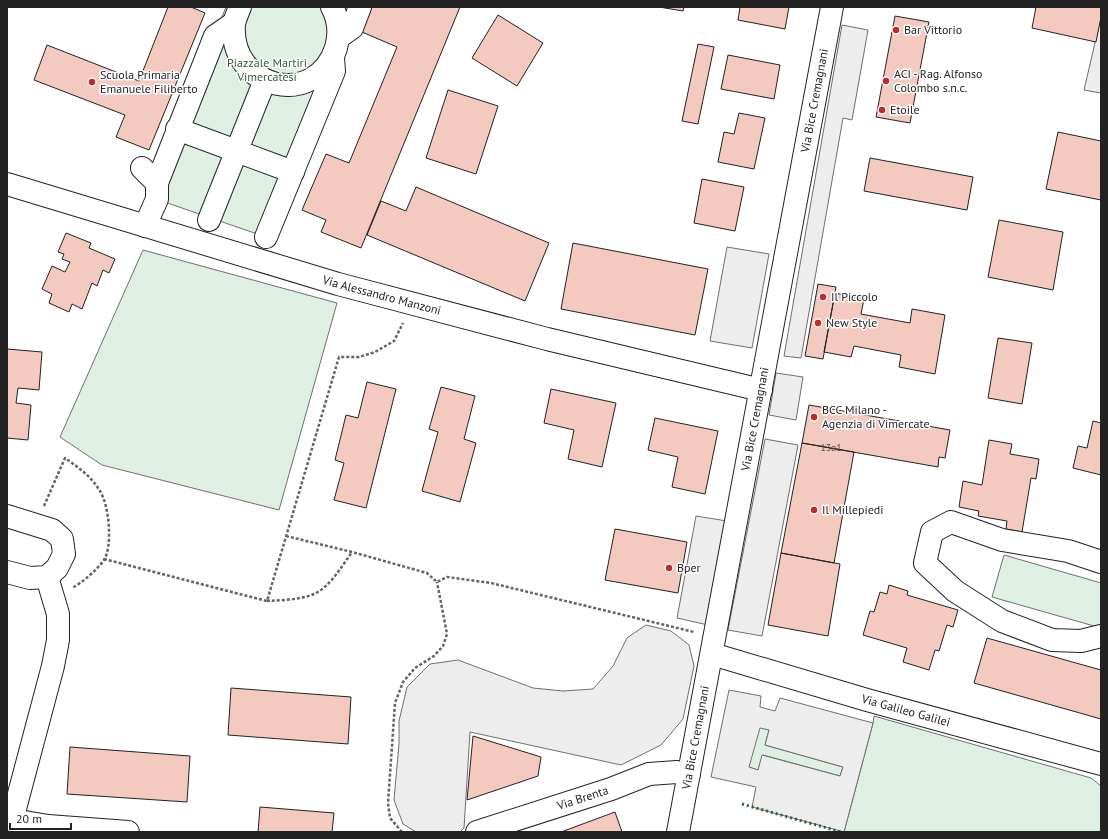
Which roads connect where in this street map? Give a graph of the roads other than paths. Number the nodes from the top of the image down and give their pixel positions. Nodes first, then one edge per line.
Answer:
1 (332, 7) edge
2 (360, 7) edge
3 (832, 7) edge
4 (237, 15) edge
5 (339, 37) junction
6 (332, 58) junction
7 (265, 80) junction
8 (177, 129) junction
9 (237, 151) junction
10 (293, 172) junction
11 (7, 184) edge
12 (209, 220) dead end
13 (145, 226) junction
14 (266, 237) dead end
15 (761, 390) junction
16 (7, 516) edge
17 (1101, 562) edge
18 (7, 572) edge
19 (47, 577) junction
20 (1101, 636) edge
21 (713, 646) junction
22 (1101, 764) edge
23 (689, 774) junction
24 (9, 819) edge
25 (128, 832) edge
26 (477, 832) edge
27 (678, 832) edge

1 - 5 street
2 - 5 street
3 - 15 street, Via Bice Cremagnani
4 - 7 street
4 - 8 street
5 - 6 street
6 - 7 street
6 - 10 street
7 - 9 street
8 - 9 street
8 - 13 street
9 - 10 street
9 - 12 street
10 - 14 street
11 - 13 street, Via Alessandro Manzoni
13 - 15 street, Via Alessandro Manzoni
15 - 21 street, Via Bice Cremagnani
16 - 19 street
17 - 20 street
18 - 19 street
19 - 24 street
21 - 22 street, Via Galileo Galilei
21 - 23 street, Via Bice Cremagnani
23 - 26 street, Via Brenta
23 - 27 street, Via Bice Cremagnani
24 - 25 street

